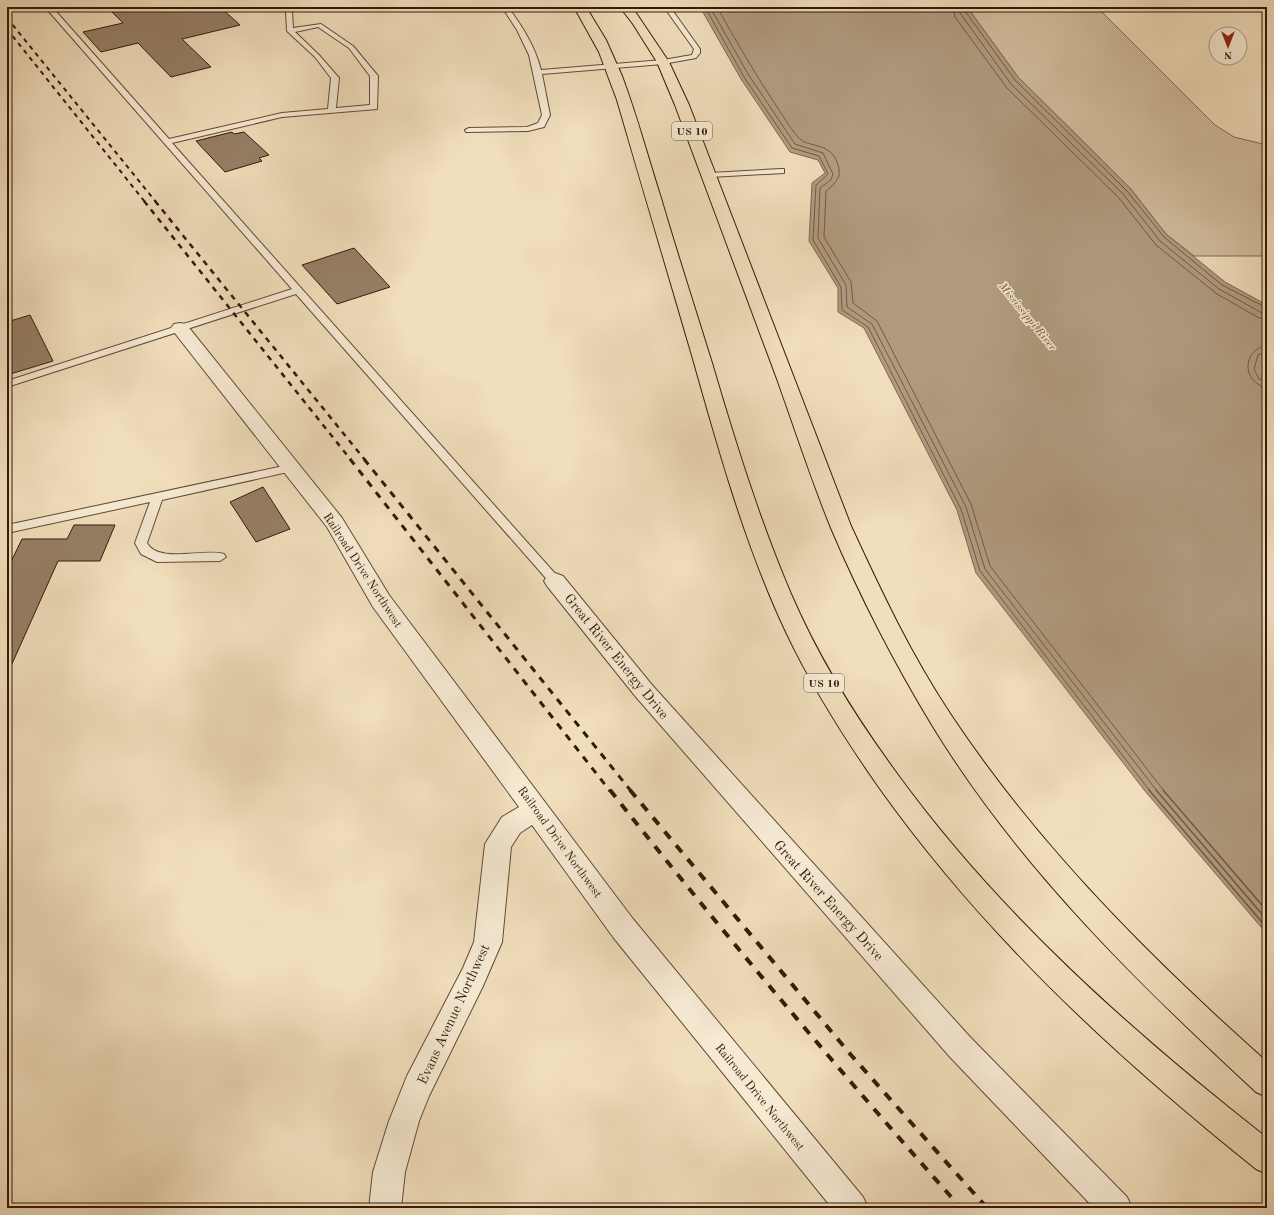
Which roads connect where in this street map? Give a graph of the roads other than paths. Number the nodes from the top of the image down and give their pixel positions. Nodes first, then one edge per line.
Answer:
1 (48, 7) edge
2 (291, 7) edge
3 (505, 7) edge
4 (580, 7) edge
5 (626, 7) edge
6 (667, 7) edge
7 (290, 31) junction
8 (663, 62) junction
9 (612, 66) junction
10 (538, 72) junction
11 (332, 110) junction
12 (469, 130) dead end
13 (167, 142) junction
14 (781, 171) dead end
15 (710, 175) junction
16 (299, 290) junction
17 (180, 328) junction
18 (7, 384) edge
19 (290, 465) junction
20 (157, 498) junction
21 (7, 529) edge
22 (220, 557) dead end
23 (555, 581) joint
24 (536, 809) junction
25 (1267, 1082) edge
26 (1267, 1158) edge
27 (385, 1208) edge
28 (852, 1208) edge
29 (1116, 1208) edge

1 - 13 lane
2 - 7 lane
3 - 10 lane
4 - 9 highway, US 10
5 - 8 highway, US 10
6 - 8 lane
7 - 11 lane
7 - 11 lane
8 - 9 lane
8 - 15 highway, US 10
9 - 10 lane
9 - 26 highway, US 10
10 - 12 lane
11 - 13 lane
13 - 16 lane
14 - 15 lane
15 - 25 highway, US 10
16 - 17 lane
16 - 23 lane
17 - 18 lane
17 - 19 street, Railroad Drive Northwest
19 - 20 lane
19 - 24 street, Railroad Drive Northwest
20 - 21 lane
20 - 22 lane
23 - 29 street, Great River Energy Drive
24 - 27 street, Evans Avenue Northwest
24 - 28 street, Railroad Drive Northwest

